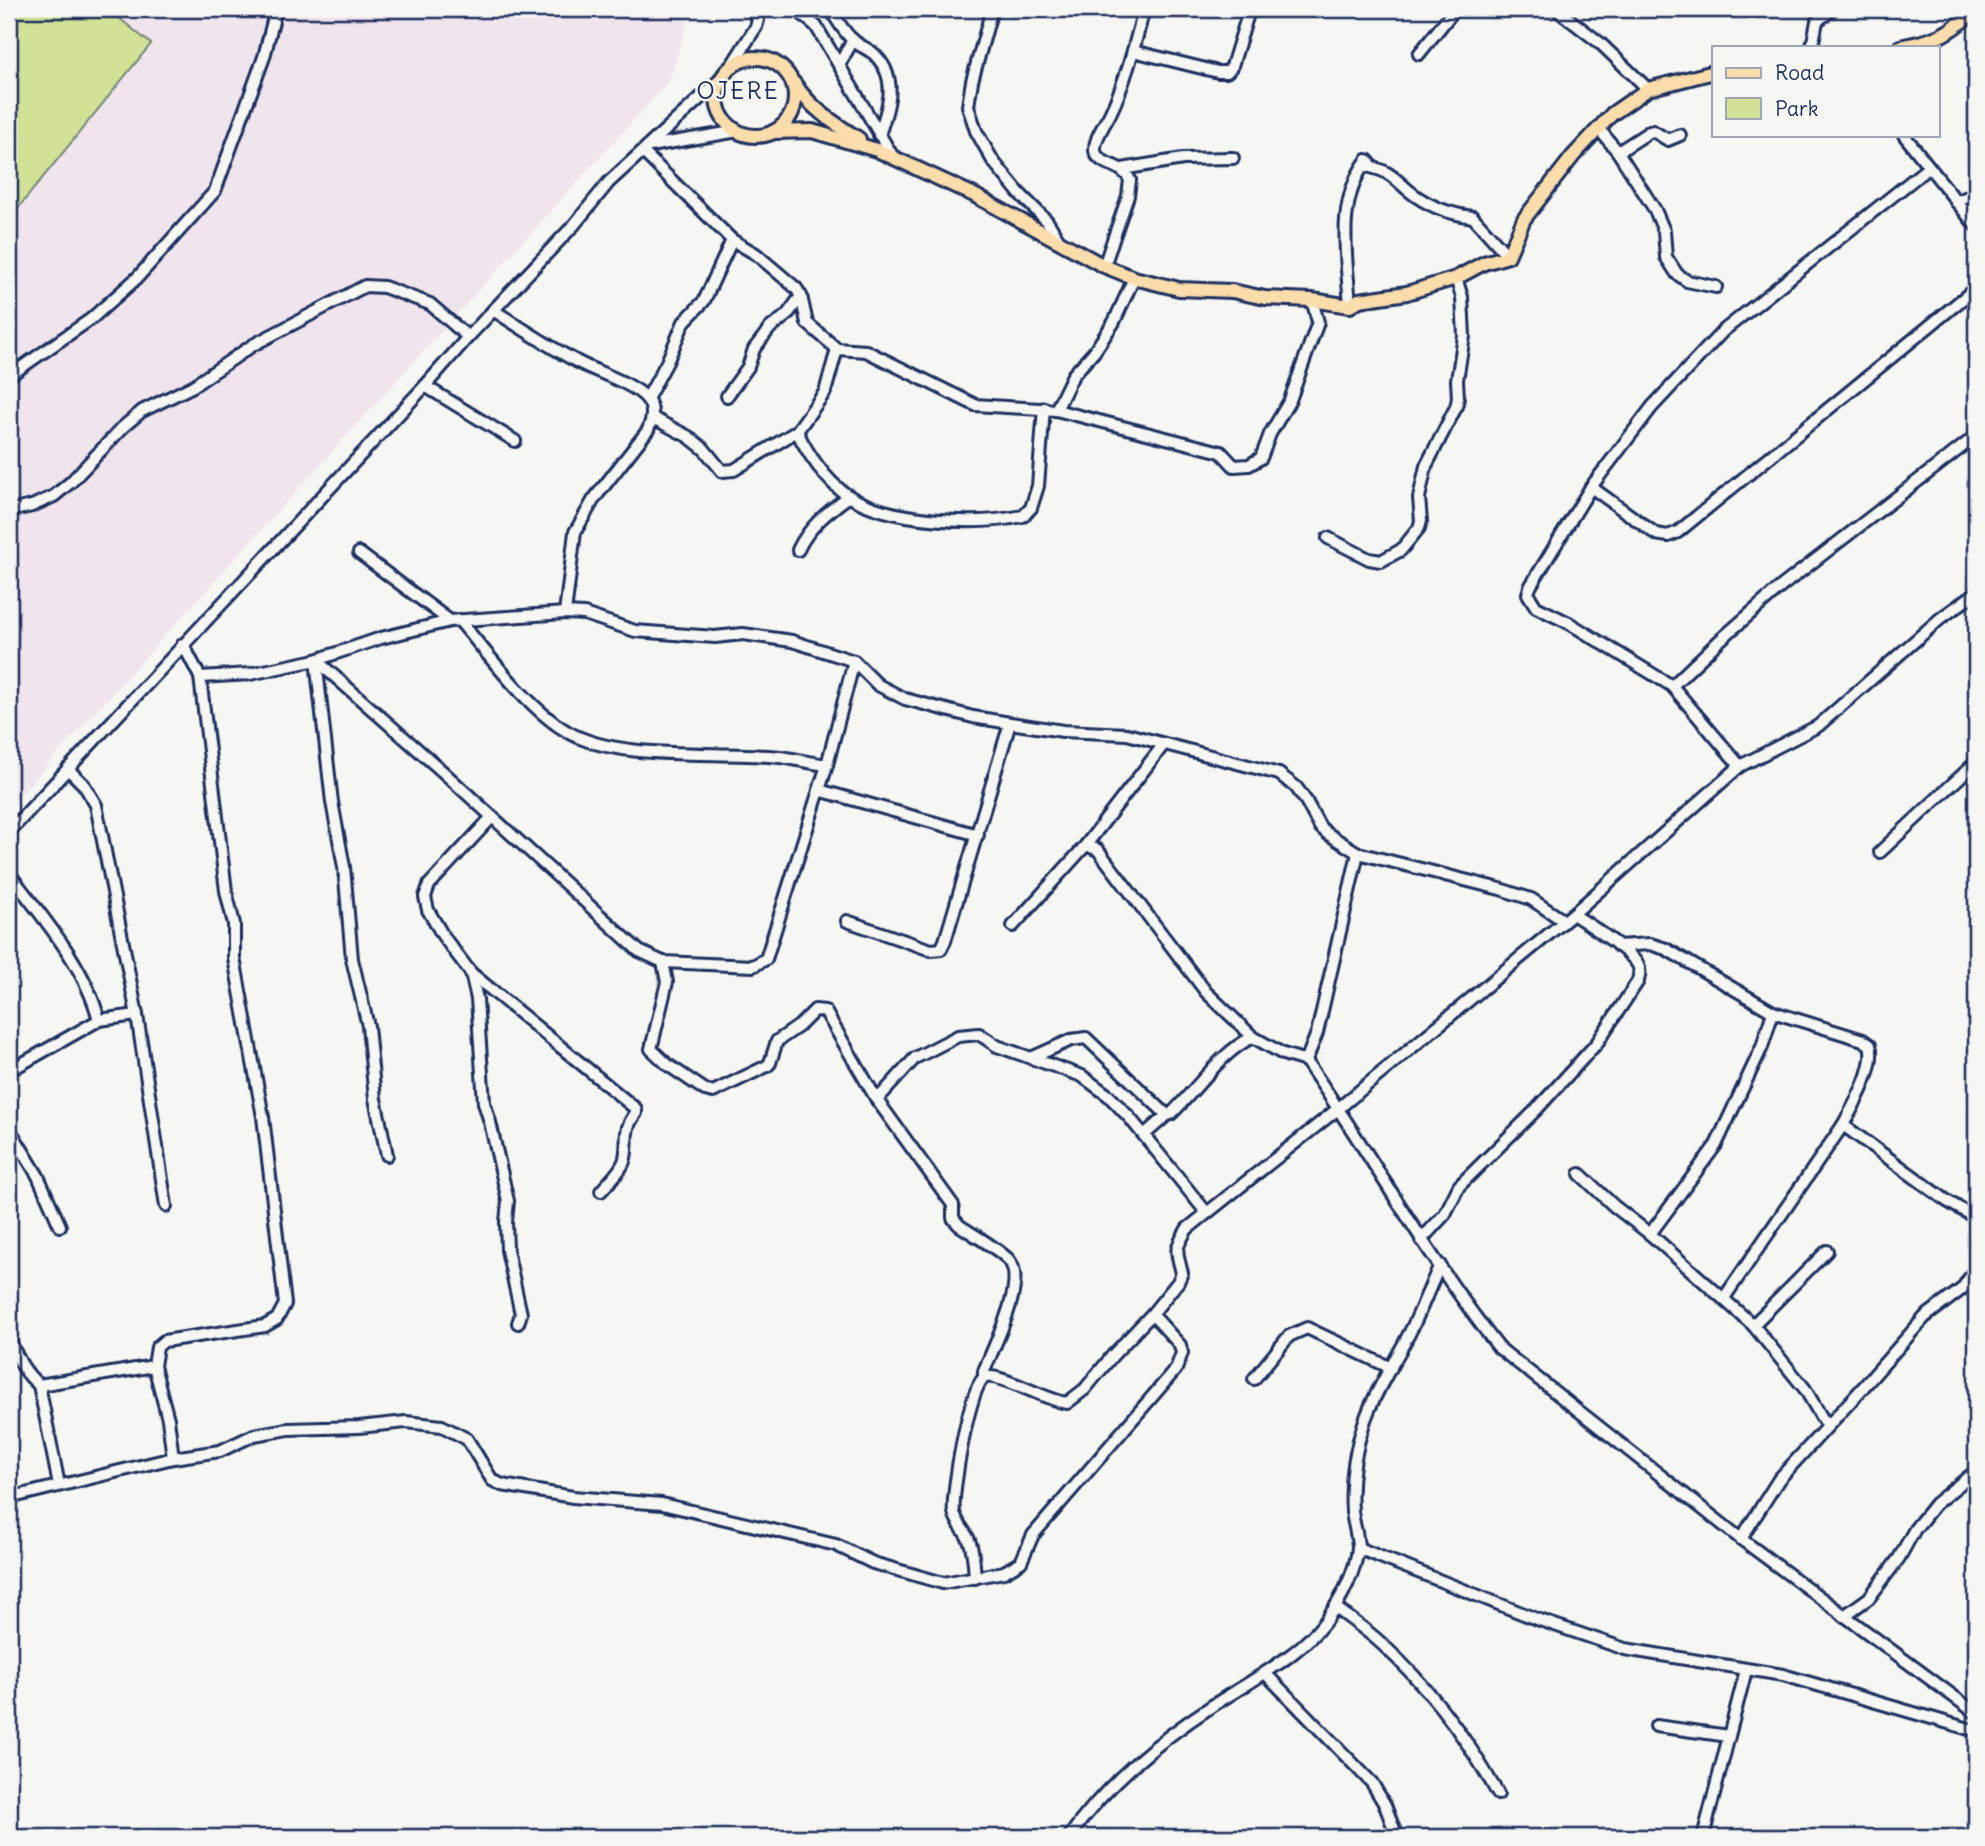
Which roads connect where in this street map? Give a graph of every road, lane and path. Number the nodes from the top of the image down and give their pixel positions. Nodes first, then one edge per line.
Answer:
1 (276, 9) edge
2 (753, 9) edge
3 (796, 9) edge
4 (830, 9) edge
5 (992, 9) edge
6 (1144, 9) edge
7 (1455, 9) edge
8 (1556, 9) edge
9 (1833, 9) edge
10 (1976, 9) edge
11 (1248, 14) dead end
12 (853, 40) junction
13 (1812, 46) edge
14 (1905, 46) edge
15 (1133, 51) junction
16 (1419, 54) dead end
17 (839, 65) junction
18 (726, 73) junction
19 (1712, 73) edge
20 (792, 80) junction
21 (1648, 89) junction
22 (1599, 129) junction
23 (738, 131) junction
24 (773, 132) junction
25 (879, 135) junction
26 (1680, 135) dead end
27 (1905, 136) edge
28 (646, 149) junction
29 (877, 150) junction
30 (1618, 152) junction
31 (892, 157) junction
32 (1233, 158) dead end
33 (1929, 167) junction
34 (1122, 169) junction
35 (1976, 193) edge
36 (1956, 202) junction
37 (1976, 226) edge
38 (732, 240) junction
39 (1060, 242) junction
40 (1508, 256) junction
41 (1104, 266) junction
42 (1134, 278) junction
43 (1456, 278) junction
44 (1716, 287) dead end
45 (1976, 288) edge
46 (801, 296) junction
47 (1312, 300) junction
48 (1350, 306) junction
49 (493, 310) junction
50 (468, 337) junction
51 (837, 349) junction
52 (9, 376) edge
53 (425, 386) junction
54 (727, 396) dead end
55 (647, 399) junction
56 (1050, 409) junction
57 (653, 418) junction
58 (797, 431) junction
59 (1976, 436) edge
60 (514, 441) dead end
61 (1591, 487) junction
62 (849, 496) junction
63 (9, 511) edge
64 (1328, 538) dead end
65 (798, 550) dead end
66 (359, 553) dead end
67 (1976, 593) edge
68 (565, 614) junction
69 (455, 621) junction
70 (183, 644) junction
71 (316, 660) junction
72 (854, 661) junction
73 (200, 677) junction
74 (1672, 686) junction
75 (1010, 723) junction
76 (1164, 744) junction
77 (1976, 762) edge
78 (827, 765) junction
79 (1740, 766) junction
80 (68, 769) junction
81 (819, 790) junction
82 (492, 817) junction
83 (9, 832) edge
84 (978, 835) junction
85 (1086, 845) junction
86 (1880, 852) dead end
87 (1358, 853) junction
88 (9, 873) edge
89 (1569, 917) junction
90 (847, 921) dead end
91 (1013, 926) dead end
92 (1618, 946) junction
93 (663, 962) junction
94 (471, 973) junction
95 (1773, 1012) junction
96 (137, 1015) junction
97 (99, 1020) junction
98 (1253, 1037) junction
99 (1031, 1058) junction
100 (1306, 1061) junction
101 (9, 1071) edge
102 (877, 1100) junction
103 (1339, 1108) junction
104 (1167, 1115) junction
105 (1843, 1125) junction
106 (9, 1128) edge
107 (1144, 1135) junction
108 (387, 1154) dead end
109 (1580, 1174) dead end
110 (601, 1191) dead end
111 (166, 1206) dead end
112 (1206, 1212) junction
113 (1976, 1219) edge
114 (60, 1226) dead end
115 (1650, 1234) junction
116 (1421, 1240) junction
117 (1828, 1251) dead end
118 (1440, 1265) junction
119 (1976, 1268) edge
120 (1724, 1298) junction
121 (1152, 1314) junction
122 (518, 1323) dead end
123 (1753, 1325) junction
124 (9, 1339) edge
125 (154, 1366) junction
126 (1391, 1368) junction
127 (984, 1378) junction
128 (1254, 1380) dead end
129 (38, 1385) junction
130 (1826, 1425) junction
131 (173, 1458) junction
132 (1976, 1471) edge
133 (59, 1485) junction
134 (9, 1498) edge
135 (1741, 1539) junction
136 (1358, 1548) junction
137 (975, 1577) junction
138 (1335, 1607) junction
139 (1844, 1616) junction
140 (1746, 1670) junction
141 (1265, 1673) junction
142 (1976, 1713) edge
143 (1656, 1726) dead end
144 (1976, 1731) edge
145 (1729, 1736) junction
146 (1498, 1794) dead end
147 (1069, 1837) edge
148 (1397, 1837) edge
149 (1703, 1837) edge

1 - 52 street
2 - 18 street
3 - 17 street
4 - 12 street
5 - 39 street
6 - 15 street
7 - 16 street
8 - 21 street
9 - 13 street
10 - 14 main road
11 - 15 street
12 - 17 street
12 - 25 street
15 - 34 street
17 - 25 street
18 - 20 main road
18 - 23 main road
18 - 28 street
19 - 21 main road
20 - 24 main road
20 - 29 main road
21 - 22 main road
22 - 30 street
22 - 40 main road
23 - 24 main road
23 - 28 street
24 - 29 main road
25 - 31 street
26 - 30 street
27 - 33 street
28 - 38 street
28 - 49 street
29 - 31 main road
30 - 44 street
31 - 39 main road
32 - 34 street
33 - 36 street
33 - 61 street
34 - 41 street
35 - 36 street
36 - 37 street
38 - 46 street
38 - 55 street
39 - 41 main road
40 - 43 main road
40 - 48 street
41 - 42 main road
42 - 47 main road
42 - 56 street
43 - 48 main road
43 - 64 street
45 - 61 street
46 - 51 street
46 - 54 street
47 - 48 main road
47 - 56 street
49 - 50 street
49 - 55 street
50 - 53 street
50 - 63 street
51 - 56 street
51 - 58 street
53 - 60 street
53 - 70 street
55 - 57 street
56 - 62 street
57 - 58 street
57 - 68 street
58 - 62 street
59 - 74 street
61 - 74 street
62 - 65 street
66 - 69 street
67 - 79 street
68 - 69 street
68 - 72 street
69 - 71 street
69 - 78 street
70 - 73 street
70 - 80 street
71 - 73 street
71 - 82 street
71 - 108 street
72 - 75 street
72 - 78 street
73 - 125 street
74 - 79 street
75 - 76 street
75 - 84 street
76 - 85 street
76 - 87 street
77 - 86 street
78 - 81 street
79 - 89 street
80 - 83 street
80 - 96 street
81 - 84 street
81 - 93 street
82 - 93 street
82 - 94 street
84 - 90 street
85 - 91 street
85 - 98 street
87 - 89 street
87 - 100 street
88 - 97 street
89 - 92 street
89 - 103 street
92 - 95 street
92 - 116 street
93 - 102 street
94 - 110 street
94 - 122 street
95 - 105 street
95 - 115 street
96 - 97 street
96 - 111 street
97 - 101 street
98 - 100 street
98 - 104 street
99 - 102 street
99 - 104 street
99 - 107 street
100 - 103 street
102 - 127 street
103 - 112 street
103 - 116 street
104 - 107 street
105 - 113 street
105 - 120 street
106 - 114 street
107 - 112 street
109 - 115 street
112 - 121 street
115 - 120 street
116 - 118 street
117 - 123 street
118 - 126 street
118 - 135 street
119 - 130 street
120 - 123 street
121 - 127 street
121 - 137 street
123 - 130 street
124 - 129 street
125 - 129 street
125 - 131 street
126 - 128 street
126 - 136 street
127 - 137 street
129 - 133 street
130 - 135 street
131 - 133 street
131 - 137 street
132 - 139 street
133 - 134 street
135 - 139 street
136 - 138 street
136 - 140 street
138 - 141 street
138 - 146 street
139 - 142 street
140 - 144 street
140 - 145 street
141 - 147 street
141 - 148 street
143 - 145 street
145 - 149 street

